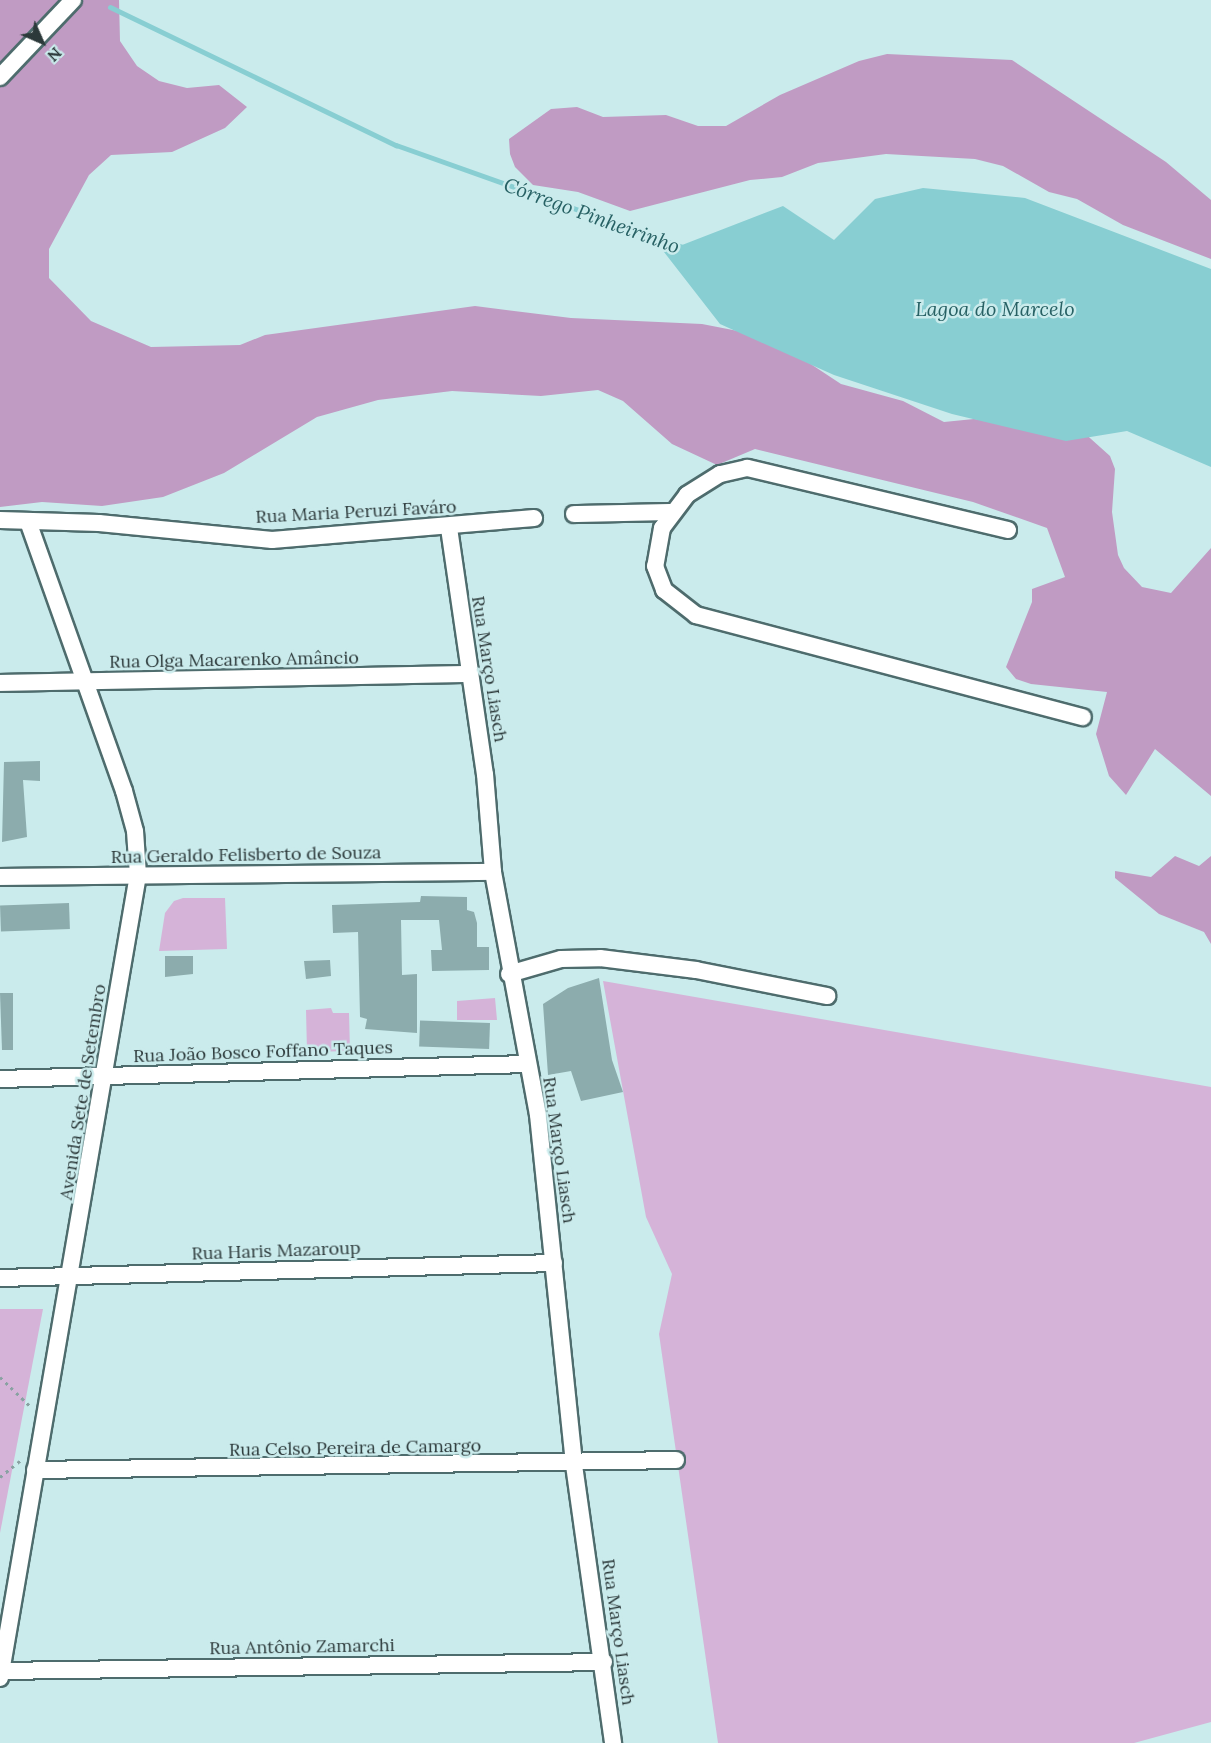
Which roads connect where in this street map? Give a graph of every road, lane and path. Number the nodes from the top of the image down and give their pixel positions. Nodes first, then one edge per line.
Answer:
1 (73, 0) edge
2 (0, 77) edge
3 (673, 512) junction
4 (574, 514) dead end
5 (534, 518) dead end
6 (0, 520) edge
7 (29, 524) junction
8 (449, 528) junction
9 (1008, 530) dead end
10 (469, 674) junction
11 (0, 683) edge
12 (87, 683) junction
13 (1083, 717) dead end
14 (493, 872) junction
15 (138, 875) junction
16 (0, 877) edge
17 (509, 974) junction
18 (827, 996) dead end
19 (526, 1064) junction
20 (106, 1076) junction
21 (0, 1079) edge
22 (554, 1263) junction
23 (69, 1277) junction
24 (0, 1278) edge
25 (0, 1377) edge
26 (44, 1416) junction
27 (676, 1460) dead end
28 (574, 1465) junction
29 (35, 1470) junction
30 (604, 1662) junction
31 (0, 1674) edge
32 (613, 1743) edge

1 - 2 street
3 - 4 street
3 - 9 street
3 - 13 street
5 - 8 street, Rua Maria Peruzi Faváro
6 - 7 street, Rua Maria Peruzi Faváro
7 - 8 street, Rua Maria Peruzi Faváro
7 - 12 street, Avenida Sete de Setembro
8 - 10 street, Rua Março Liasch
10 - 12 street, Rua Olga Macarenko Amâncio
10 - 14 street, Rua Março Liasch
11 - 12 street, Rua Olga Macarenko Amâncio
12 - 15 street, Avenida Sete de Setembro
14 - 15 street, Rua Geraldo Felisberto de Souza
14 - 17 street, Rua Março Liasch
15 - 16 street, Rua Geraldo Felisberto de Souza
15 - 20 street, Avenida Sete de Setembro
17 - 18 street
17 - 19 street, Rua Março Liasch
19 - 20 street, Rua João Bosco Foffano Taques
19 - 22 street, Rua Março Liasch
20 - 21 street, Rua João Bosco Foffano Taques
20 - 23 street, Avenida Sete de Setembro
22 - 23 street, Rua Haris Mazaroup
22 - 28 street, Rua Março Liasch
23 - 24 street, Rua Haris Mazaroup
23 - 26 street, Avenida Sete de Setembro
25 - 26 path
26 - 29 street, Avenida Sete de Setembro
27 - 28 street, Rua Celso Pereira de Camargo
28 - 29 street, Rua Celso Pereira de Camargo
28 - 30 street, Rua Março Liasch
29 - 31 street, Avenida Sete de Setembro
30 - 31 street, Rua Antônio Zamarchi
30 - 32 street, Rua Março Liasch

